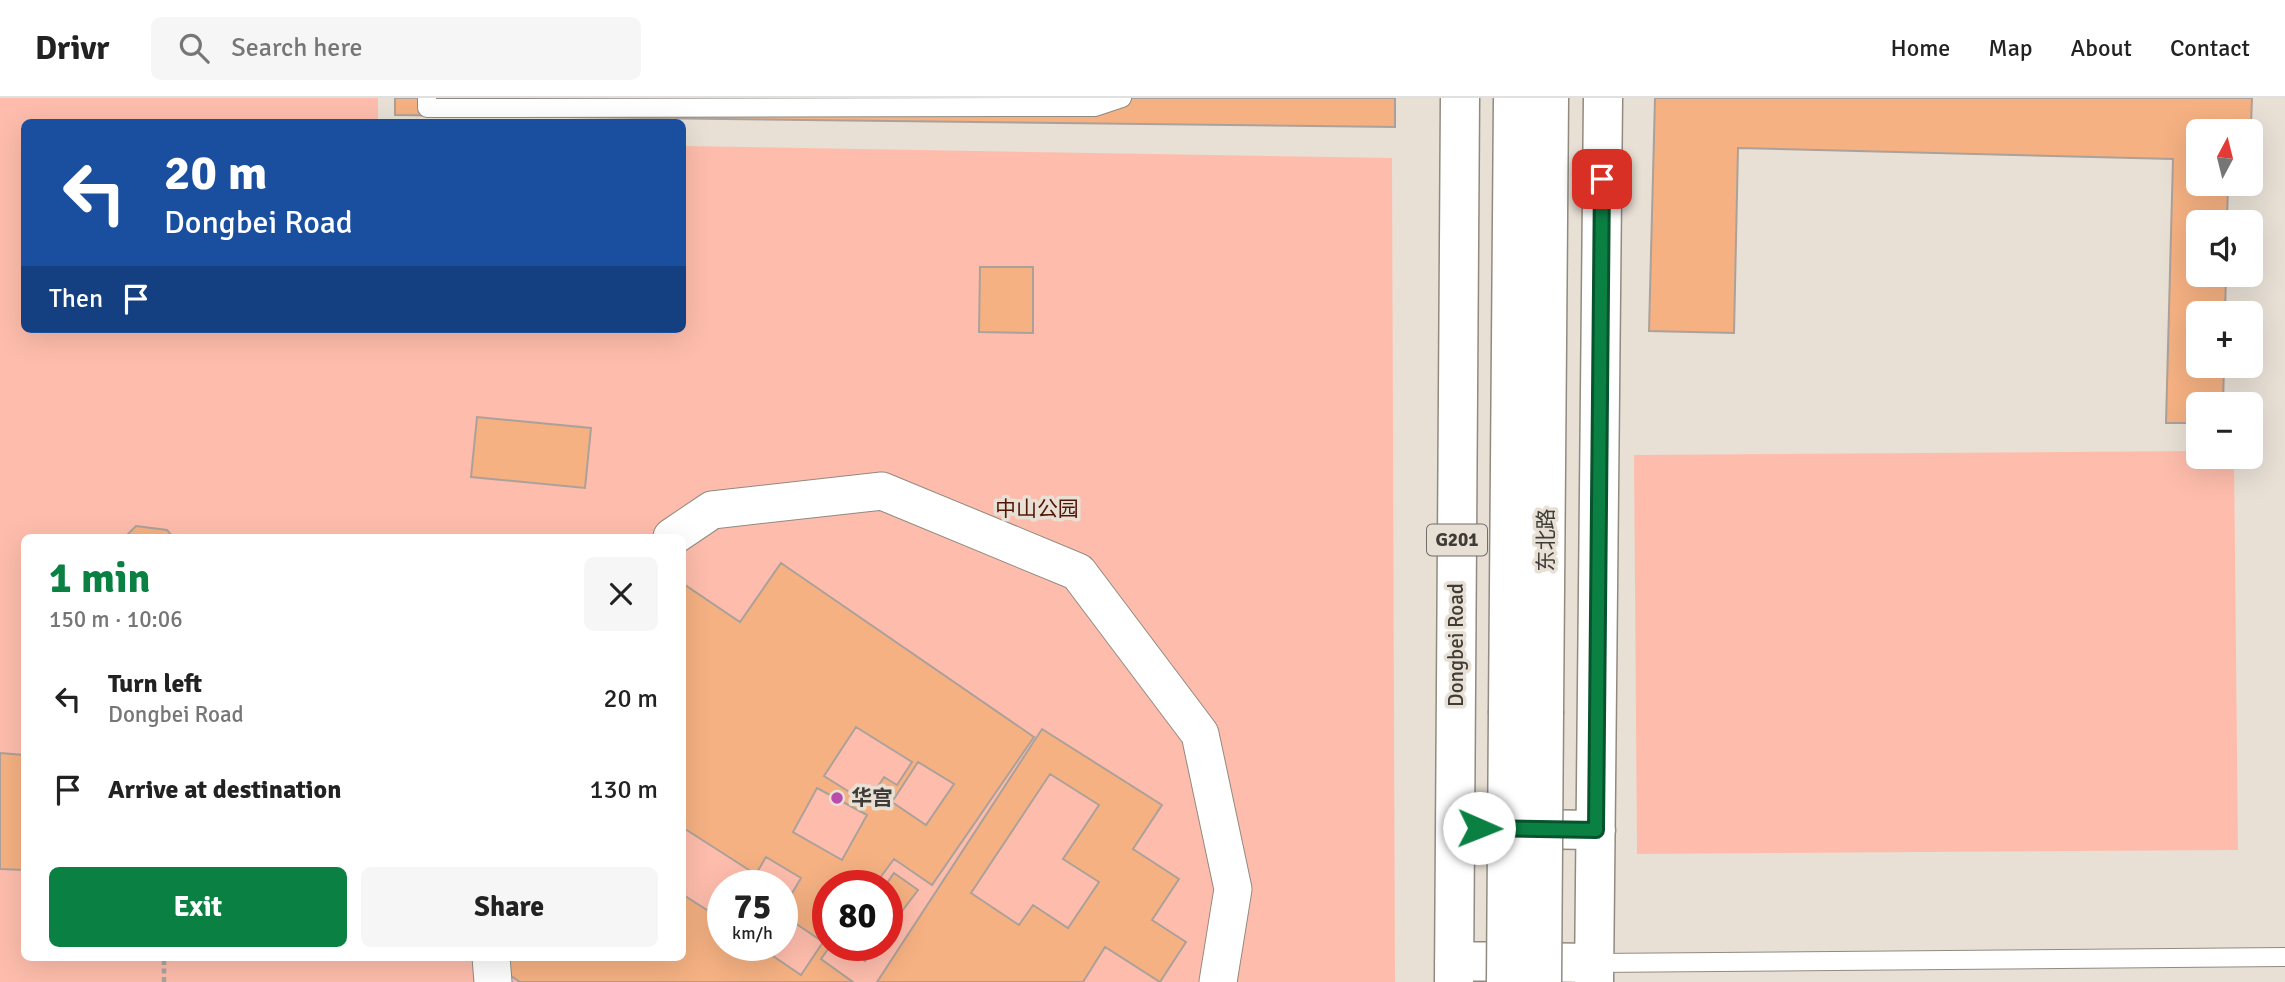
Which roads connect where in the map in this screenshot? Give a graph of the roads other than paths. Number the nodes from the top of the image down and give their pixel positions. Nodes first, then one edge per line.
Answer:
1 (427, 98) edge
2 (1122, 98) edge
3 (1460, 98) edge
4 (1513, 98) edge
5 (1549, 98) edge
6 (1603, 98) edge
7 (676, 534) edge
8 (1526, 711) junction
9 (1455, 828) junction
10 (1596, 830) junction
11 (2285, 957) edge
12 (491, 961) edge
13 (1454, 971) edge
14 (1594, 972) edge
15 (493, 982) edge
16 (1217, 982) edge
17 (1506, 982) edge
18 (1542, 982) edge

1 - 2 lane
3 - 9 highway, Dongbei Road / G201
4 - 8 highway, 东北路
5 - 8 highway, 东北路
6 - 10 highway
7 - 16 street
8 - 17 highway, 东北路, bridge
8 - 18 highway, 东北路, bridge
9 - 10 highway
9 - 13 highway, Dongbei Road / G201
10 - 14 highway
11 - 14 lane
12 - 15 street
13 - 14 highway

